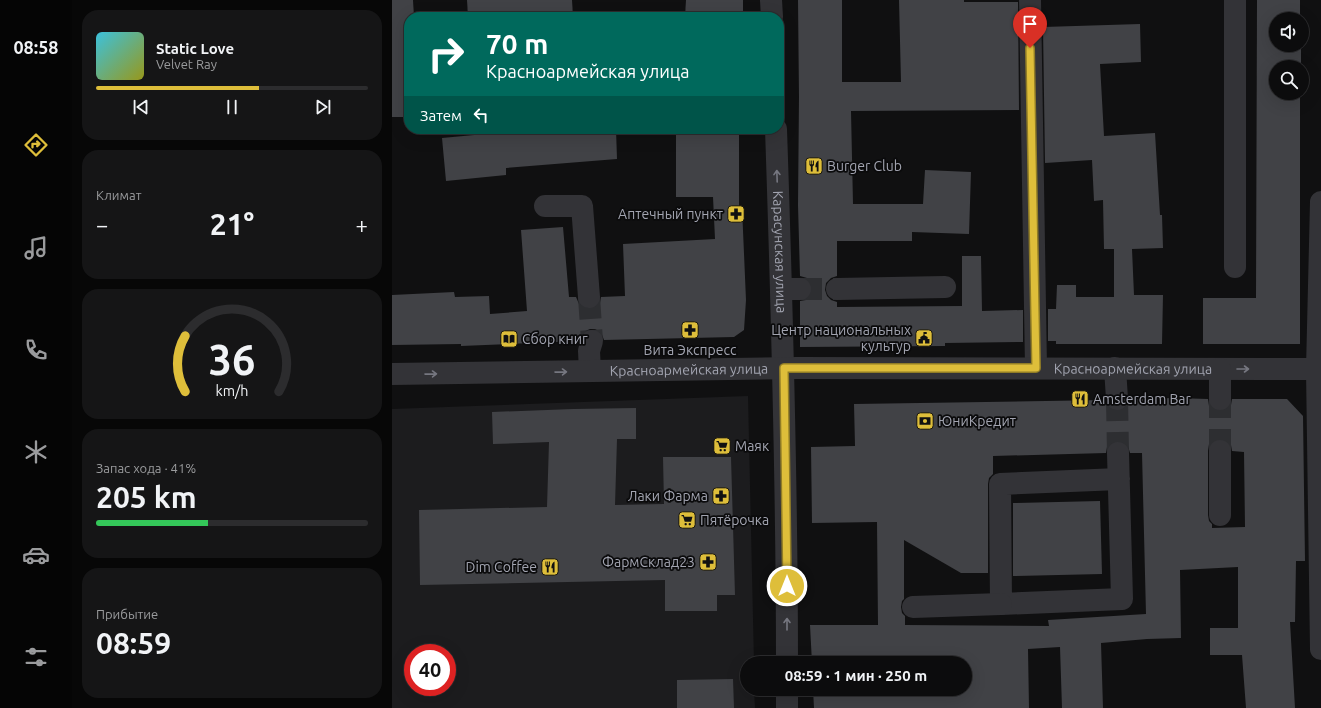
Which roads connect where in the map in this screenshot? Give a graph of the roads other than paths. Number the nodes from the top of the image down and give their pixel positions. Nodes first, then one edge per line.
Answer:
1 (771, 0) edge
2 (1030, 0) edge
3 (1235, 0) edge
4 (772, 12) edge
5 (776, 134) edge
6 (1321, 202) edge
7 (545, 206) dead end
8 (1235, 267) dead end
9 (945, 287) dead end
10 (837, 289) tunnel mouth
11 (589, 297) tunnel mouth
12 (592, 341) tunnel mouth
13 (784, 368) junction
14 (1036, 368) junction
15 (1116, 368) junction
16 (1220, 368) junction
17 (1319, 369) edge
18 (590, 371) junction
19 (392, 374) edge
20 (1220, 399) tunnel mouth
21 (1117, 400) tunnel mouth
22 (1220, 451) tunnel mouth
23 (1118, 453) tunnel mouth
24 (1118, 479) junction
25 (1220, 515) dead end
26 (1001, 604) junction
27 (913, 607) dead end
28 (1321, 649) edge
29 (787, 656) edge
30 (787, 696) edge
31 (787, 708) edge

1 - 4 street
2 - 14 street
3 - 8 street
13 -> 5 street, Карасунская улица
6 - 17 street
7 - 11 street
9 - 10 street
12 - 18 street
13 - 14 street, Красноармейская улица
13 - 18 street, Красноармейская улица
29 -> 13 street, Карасунская улица
14 - 15 street, Красноармейская улица
15 - 16 street, Красноармейская улица
15 - 21 street
16 -> 17 street, Красноармейская улица
16 - 20 street
17 - 28 street
19 -> 18 street, Красноармейская улица
22 - 25 street
23 - 24 street
24 - 26 street
24 - 26 street
26 - 27 street
30 - 31 street

